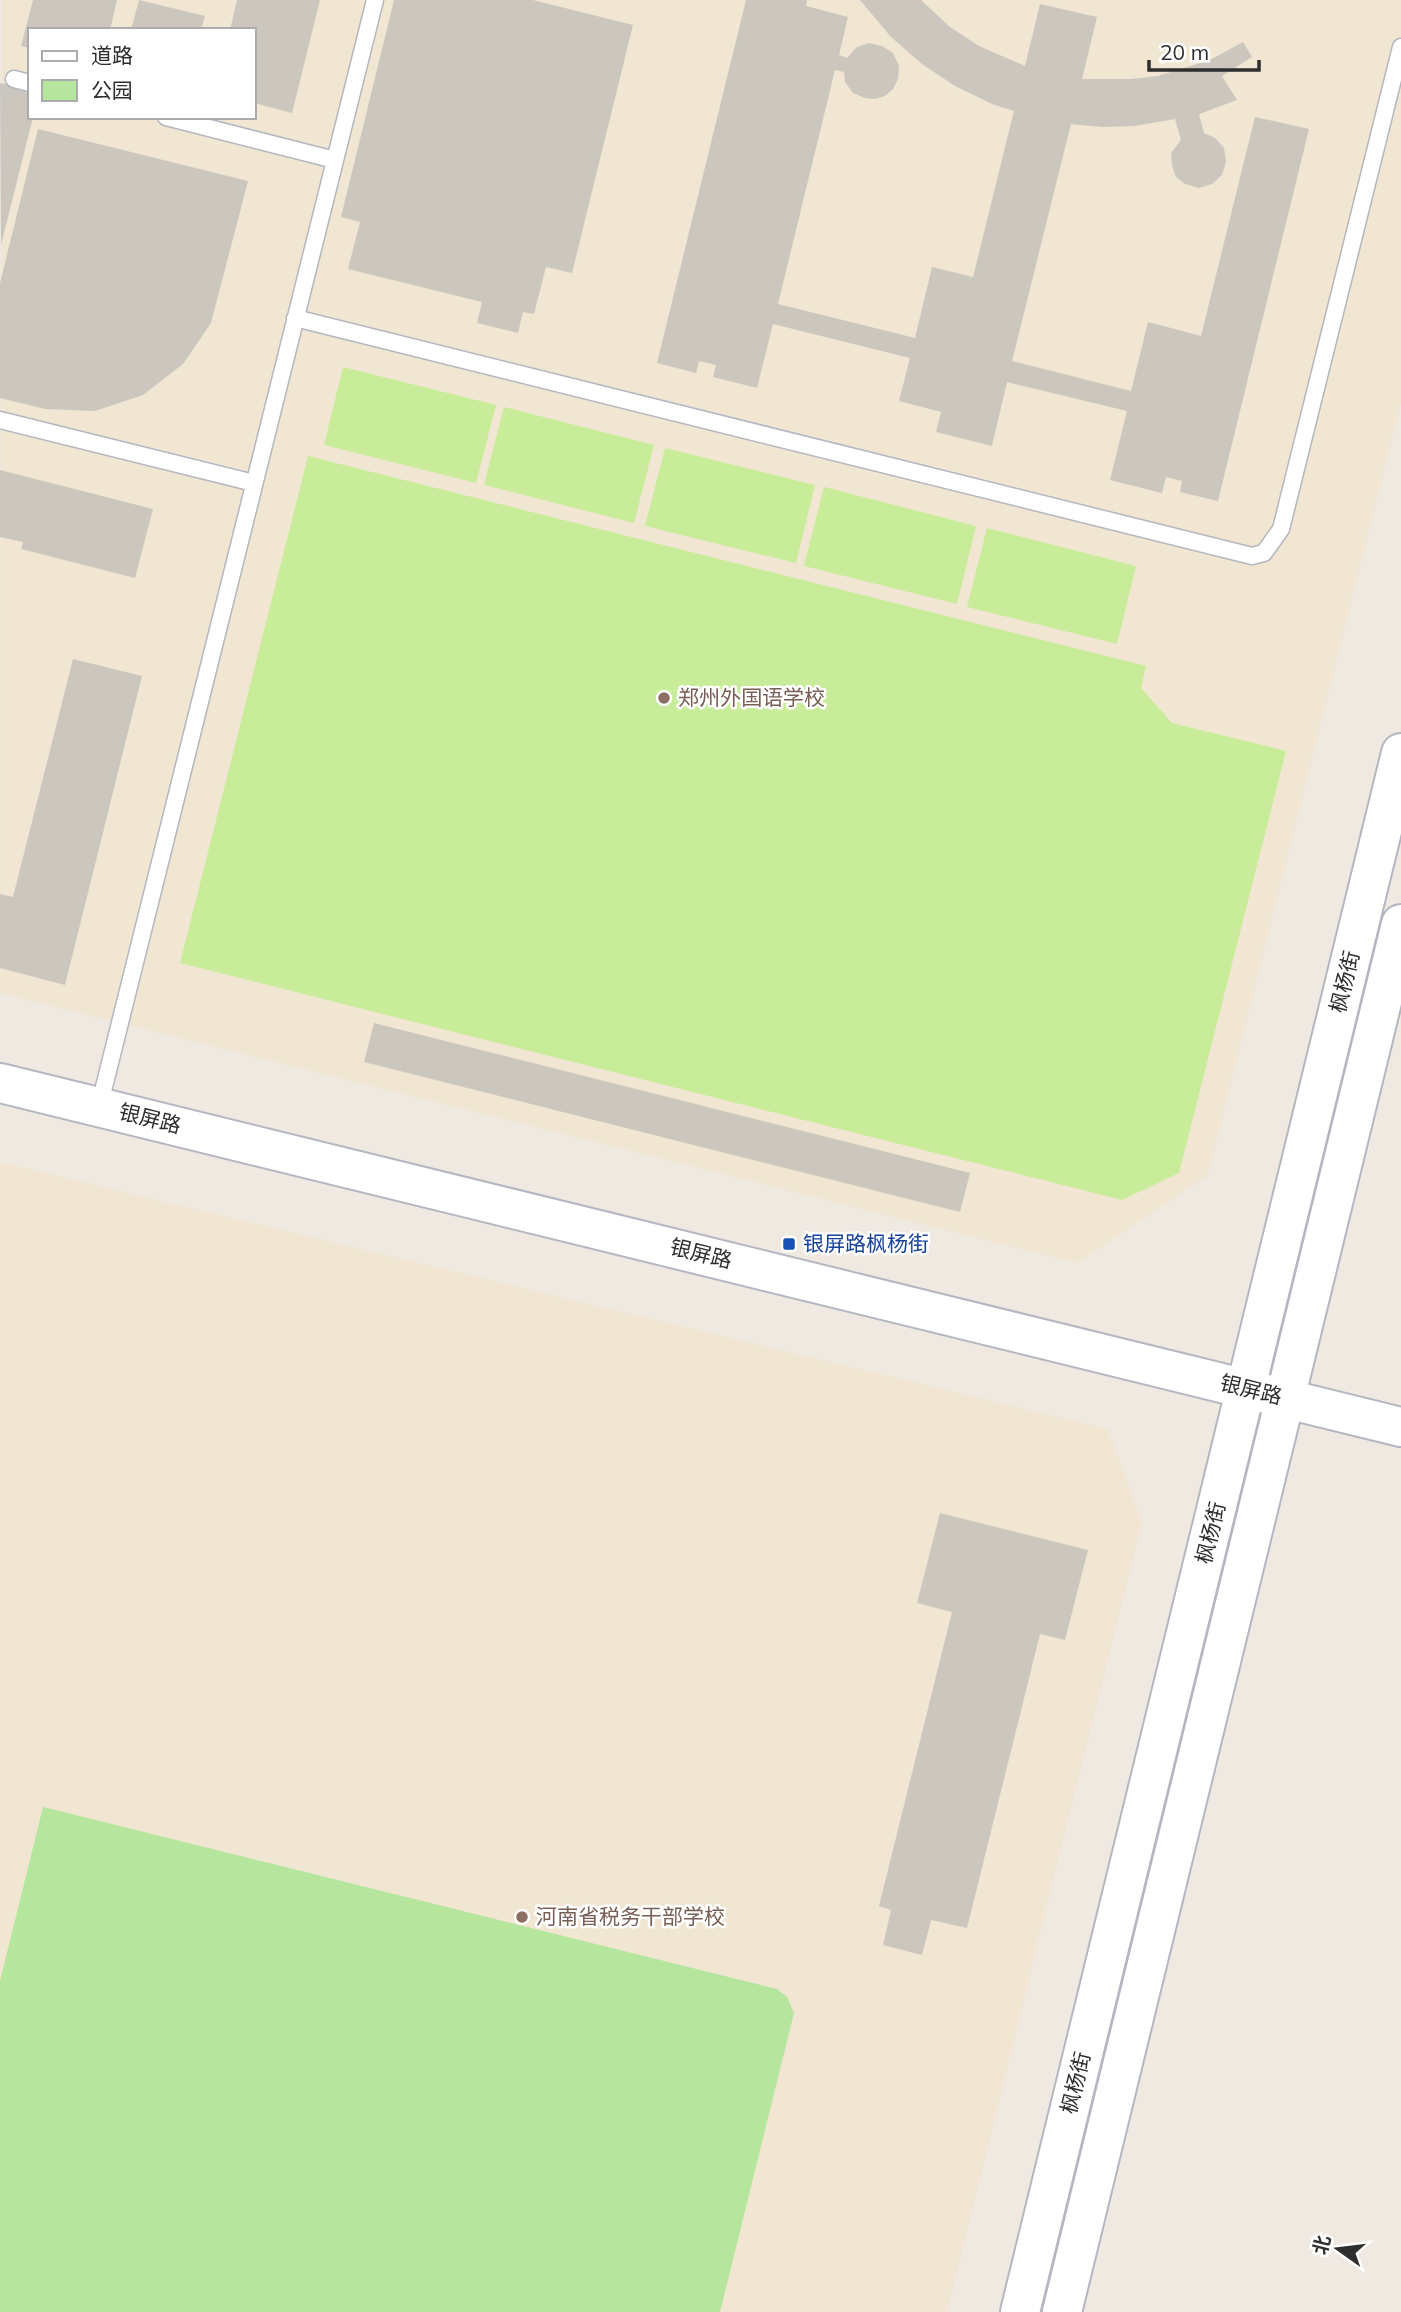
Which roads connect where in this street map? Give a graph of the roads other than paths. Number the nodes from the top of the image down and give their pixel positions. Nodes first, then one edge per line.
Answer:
1 (375, 0) edge
2 (1401, 47) edge
3 (174, 119) edge
4 (335, 160) junction
5 (295, 318) junction
6 (0, 420) edge
7 (254, 483) junction
8 (1401, 753) edge
9 (1401, 923) edge
10 (0, 1083) edge
11 (99, 1107) junction
12 (1246, 1388) junction
13 (1285, 1398) junction
14 (1401, 1427) edge
15 (1020, 2312) edge
16 (1062, 2312) edge

1 - 4 lane
2 - 5 lane
3 - 4 lane
4 - 5 lane
5 - 7 lane
6 - 7 lane
7 - 11 lane
8 - 12 street, 枫杨街
9 - 13 street, 枫杨街
10 - 11 street, 银屏路
11 - 12 street, 银屏路
12 - 13 street, 银屏路
12 - 15 street, 枫杨街
13 - 14 street, 银屏路
13 - 16 street, 枫杨街

